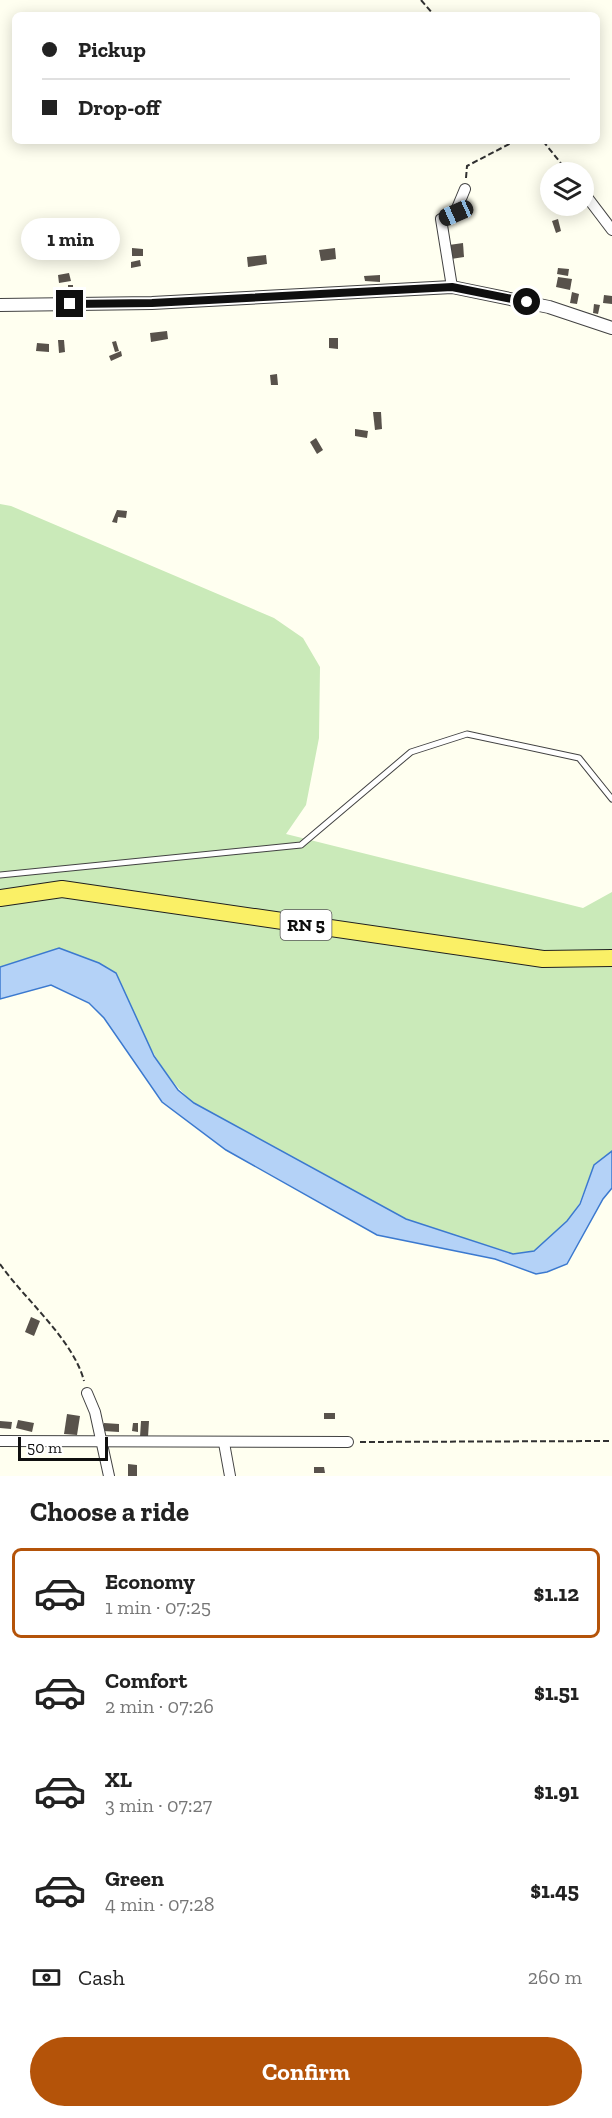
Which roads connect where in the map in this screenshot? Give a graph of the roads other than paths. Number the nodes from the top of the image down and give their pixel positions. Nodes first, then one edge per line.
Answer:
1 (465, 189) road end
2 (594, 206) edge
3 (612, 230) edge
4 (452, 287) junction
5 (0, 305) edge
6 (612, 328) edge
7 (612, 799) edge
8 (0, 875) edge
9 (0, 898) edge
10 (612, 958) edge
11 (87, 1393) road end
12 (0, 1441) edge
13 (348, 1442) road end
14 (103, 1443) junction
15 (224, 1443) junction
16 (109, 1476) edge
17 (230, 1476) edge

1 - 4 street
2 - 3 street
4 - 5 street
4 - 6 street
7 - 8 lane
9 - 10 main road, RN 5
11 - 14 street
12 - 14 street
13 - 15 street
14 - 15 street
14 - 16 street
15 - 17 street

